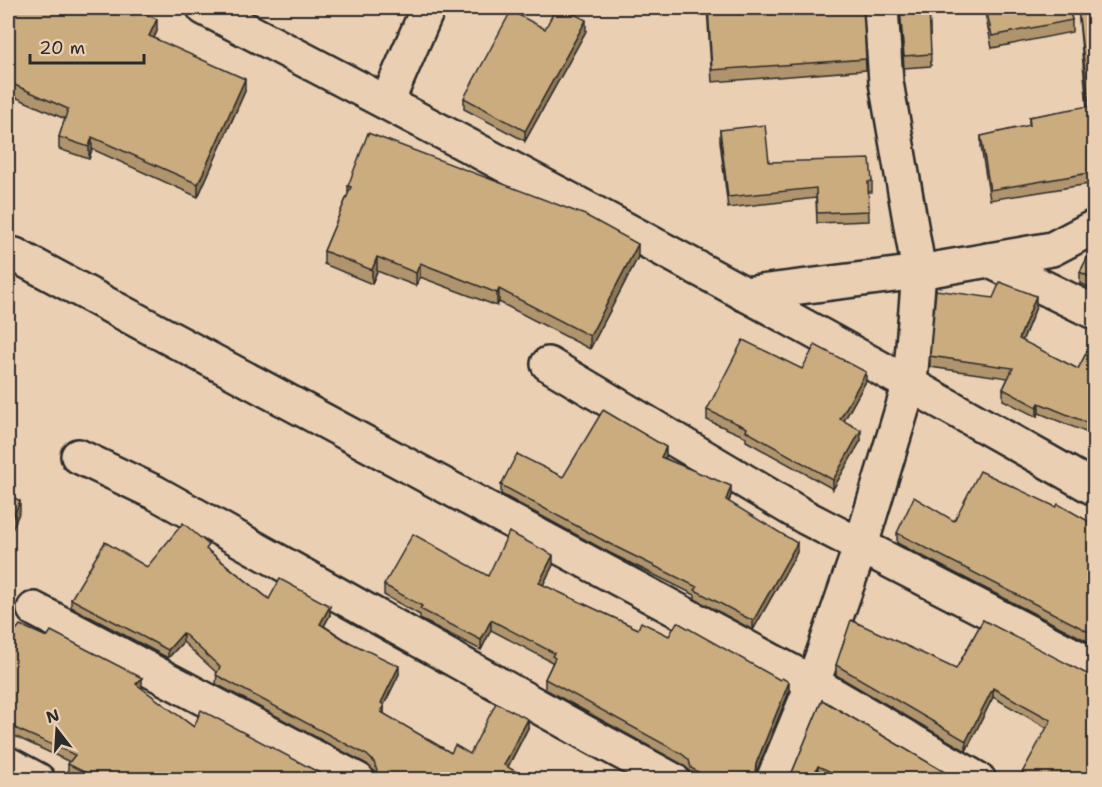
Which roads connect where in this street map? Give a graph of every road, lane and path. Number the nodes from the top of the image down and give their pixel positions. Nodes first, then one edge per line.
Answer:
1 (204, 8) edge
2 (428, 8) edge
3 (881, 8) edge
4 (387, 102) junction
5 (1095, 227) edge
6 (15, 255) dead end
7 (988, 260) junction
8 (919, 272) junction
9 (744, 294) junction
10 (1095, 312) edge
11 (548, 364) dead end
12 (910, 383) junction
13 (78, 456) dead end
14 (1095, 488) edge
15 (861, 545) junction
16 (34, 609) dead end
17 (1095, 666) edge
18 (813, 683) junction
19 (8, 764) edge
20 (38, 780) edge
21 (358, 780) edge
22 (673, 780) edge
23 (773, 780) edge
24 (980, 780) edge

1 - 4 street
2 - 4 street
3 - 8 street
4 - 9 street
5 - 7 street
6 - 18 street
7 - 8 street
7 - 10 street
8 - 9 street
8 - 12 street
9 - 12 street
11 - 15 street
12 - 14 street
12 - 15 street
13 - 22 street
15 - 17 street
15 - 18 street
16 - 21 street
18 - 23 street
18 - 24 street
19 - 20 street

